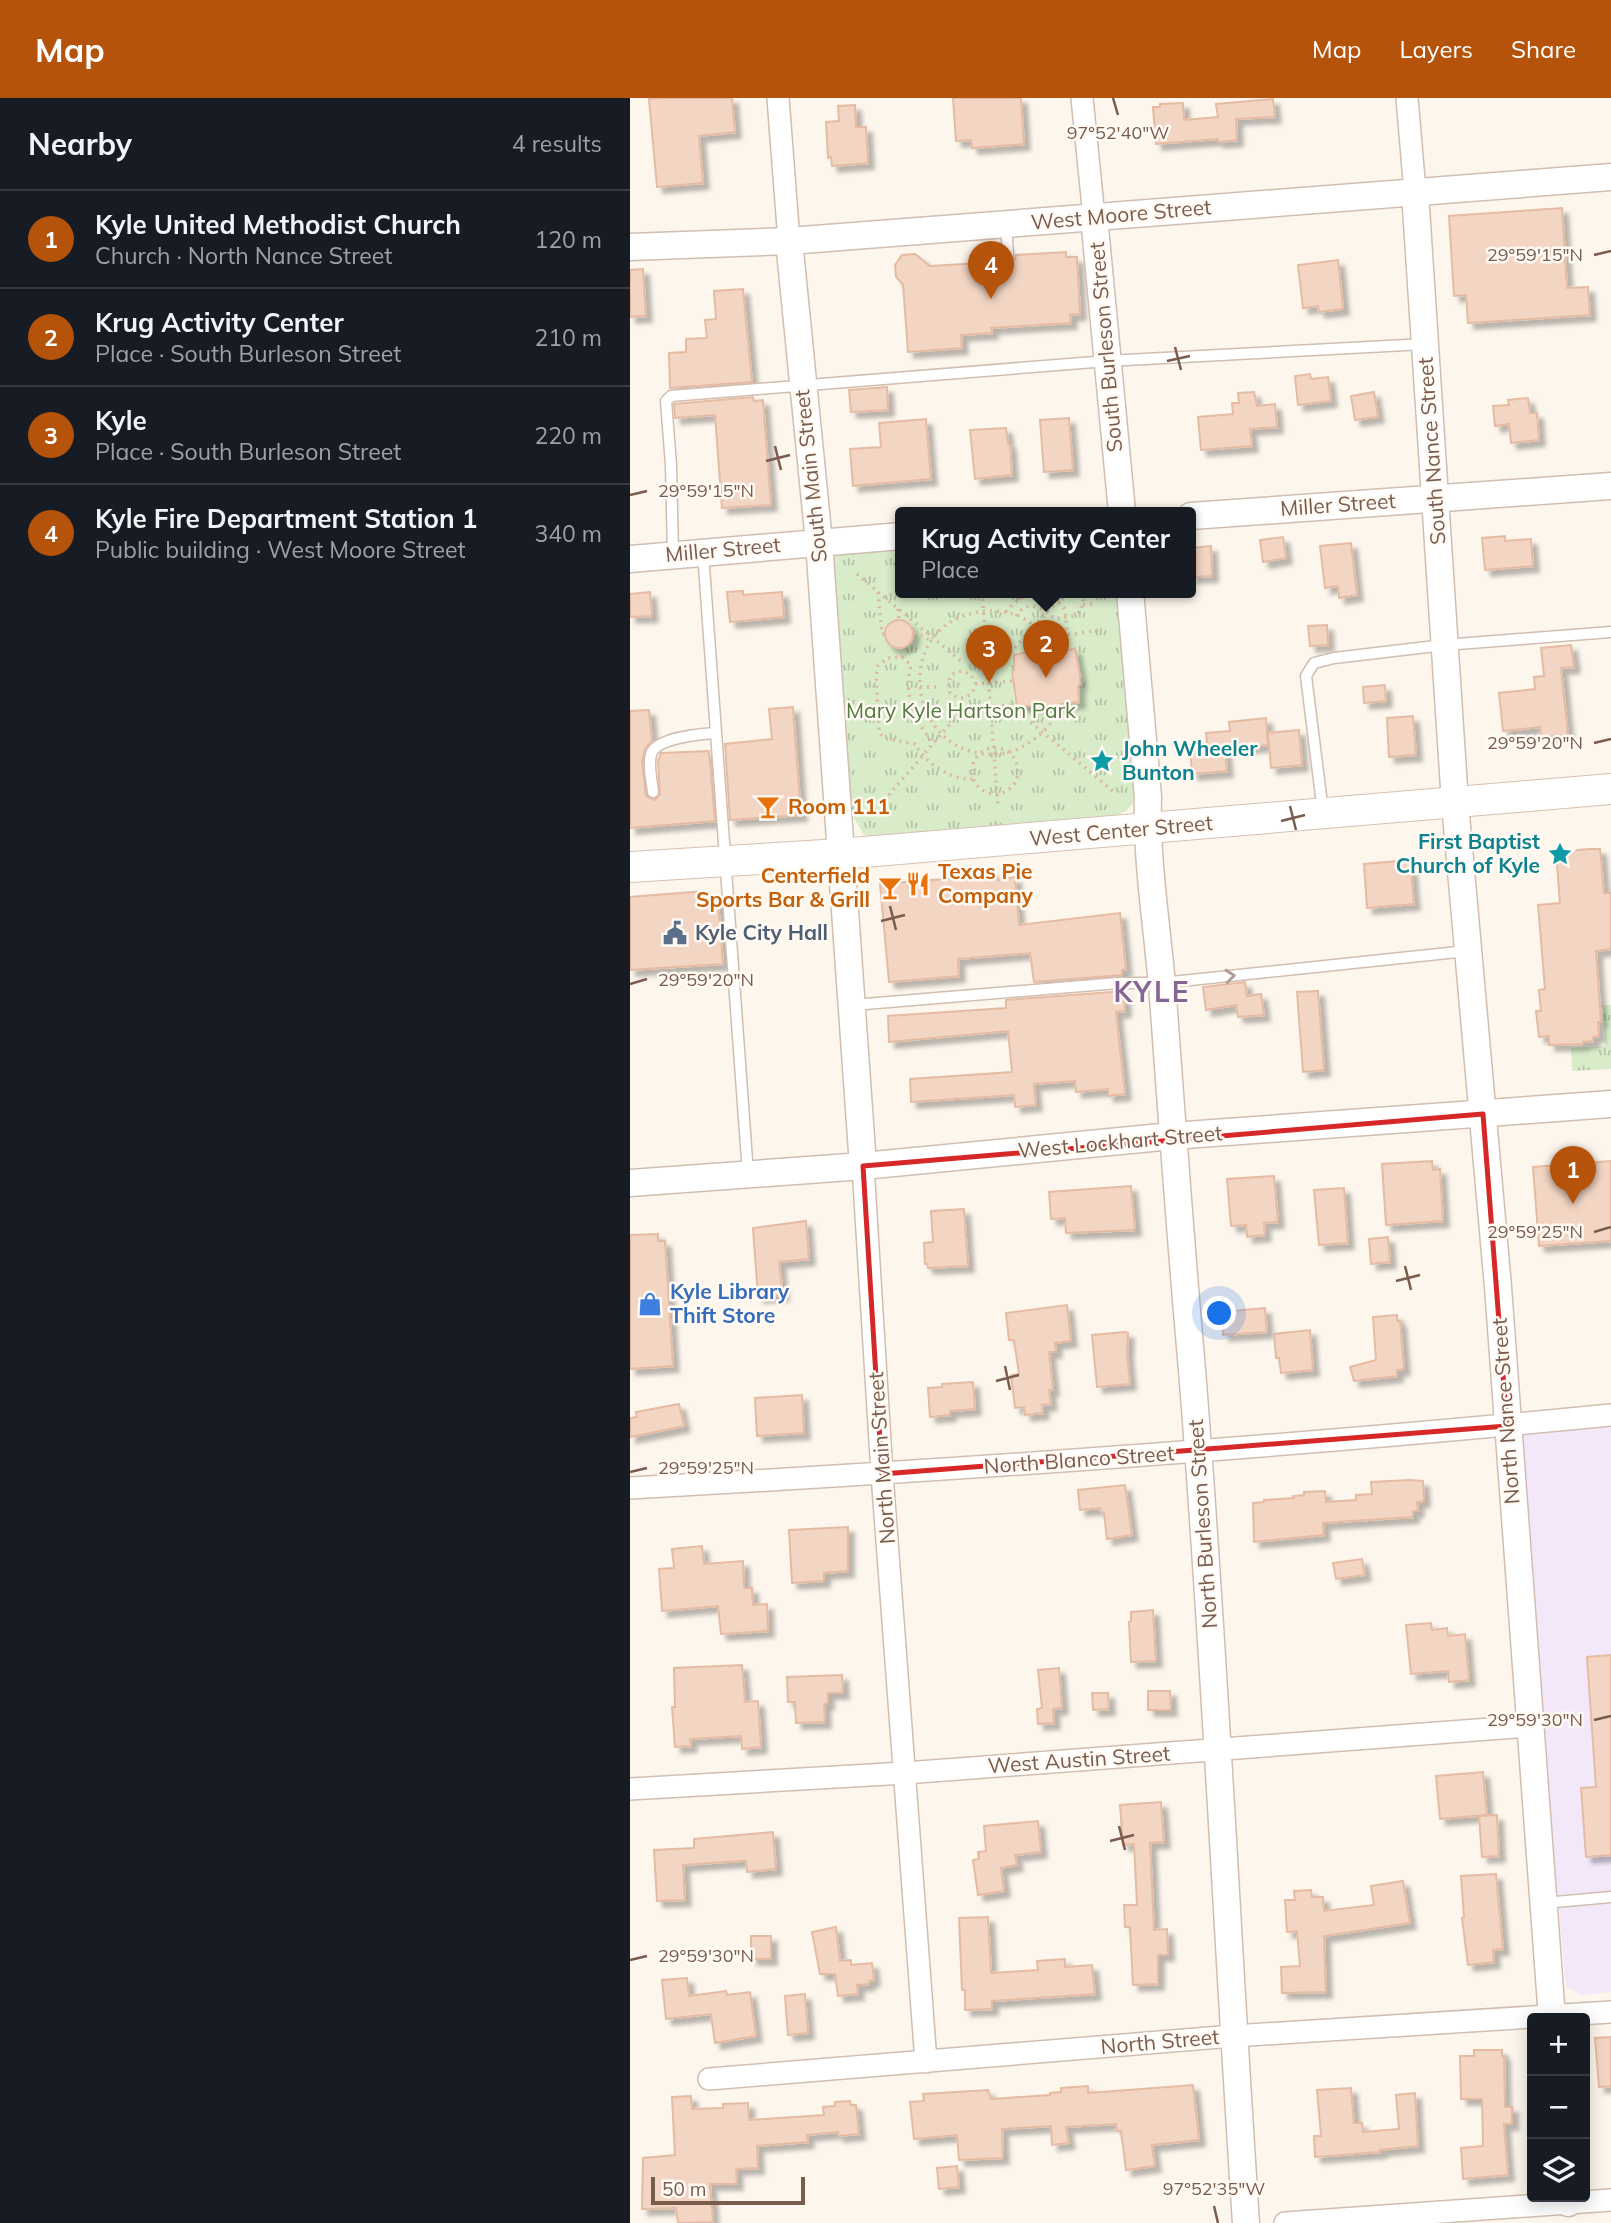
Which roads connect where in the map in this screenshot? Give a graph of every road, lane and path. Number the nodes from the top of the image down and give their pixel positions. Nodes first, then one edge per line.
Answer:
1 (778, 98) edge
2 (1082, 98) edge
3 (1406, 98) edge
4 (1611, 177) edge
5 (1415, 192) junction
6 (1094, 217) junction
7 (1006, 224) junction
8 (789, 241) junction
9 (630, 247) edge
10 (1008, 256) dead end
11 (1425, 344) junction
12 (1107, 361) junction
13 (802, 387) junction
14 (1611, 486) edge
15 (1435, 498) junction
16 (1122, 507) edge
17 (1196, 516) edge
18 (895, 536) edge
19 (819, 542) junction
20 (703, 553) junction
21 (673, 555) junction
22 (630, 559) edge
23 (857, 574) dead end
24 (878, 592) junction
25 (982, 598) edge
26 (1022, 598) edge
27 (1056, 598) edge
28 (1080, 598) edge
29 (1131, 598) edge
30 (1019, 600) joint
31 (1058, 600) junction
32 (1097, 604) dead end
33 (1083, 605) junction
34 (898, 609) junction
35 (983, 612) junction
36 (1006, 612) junction
37 (1046, 612) junction
38 (1016, 616) junction
39 (1066, 618) junction
40 (899, 621) dead end
41 (1035, 626) junction
42 (1099, 630) dead end
43 (1611, 632) edge
44 (914, 633) dead end
45 (885, 634) dead end
46 (1067, 634) junction
47 (932, 640) junction
48 (1444, 645) junction
49 (901, 648) dead end
50 (1010, 653) dead end
51 (902, 657) junction
52 (997, 658) dead end
53 (987, 659) junction
54 (979, 660) dead end
55 (961, 661) dead end
56 (1013, 681) dead end
57 (989, 683) junction
58 (976, 684) junction
59 (919, 687) junction
60 (937, 687) dead end
61 (990, 706) junction
62 (981, 707) dead end
63 (963, 709) dead end
64 (1057, 711) dead end
65 (1043, 732) junction
66 (715, 733) junction
67 (941, 734) junction
68 (933, 744) junction
69 (994, 747) junction
70 (1010, 753) junction
71 (981, 754) junction
72 (994, 755) junction
73 (922, 756) junction
74 (974, 779) junction
75 (1611, 789) edge
76 (1114, 791) dead end
77 (653, 792) dead end
78 (998, 794) junction
79 (1455, 803) junction
80 (998, 807) dead end
81 (875, 811) dead end
82 (1324, 815) junction
83 (1147, 827) junction
84 (840, 854) junction
85 (725, 860) junction
86 (630, 867) edge
87 (1467, 951) junction
88 (1162, 983) junction
89 (853, 1006) junction
90 (1611, 1104) edge
91 (1483, 1114) junction
92 (1172, 1136) junction
93 (863, 1166) junction
94 (748, 1174) junction
95 (630, 1183) edge
96 (1611, 1415) edge
97 (1507, 1426) junction
98 (1198, 1451) junction
99 (882, 1474) junction
100 (630, 1488) edge
101 (1529, 1726) junction
102 (1219, 1749) junction
103 (905, 1773) junction
104 (630, 1789) edge
105 (1611, 1897) edge
106 (1543, 1903) junction
107 (1611, 2012) edge
108 (1552, 2013) edge
109 (1590, 2014) edge
110 (1527, 2018) edge
111 (1233, 2036) junction
112 (926, 2062) junction
113 (709, 2079) dead end
114 (1590, 2200) edge
115 (1611, 2200) edge
116 (1542, 2202) edge
117 (1246, 2223) edge
118 (1284, 2223) edge

1 - 8 street, South Main Street
2 - 6 street, South Burleson Street
3 - 5 street, South Nance Street
4 - 5 street, West Moore Street
5 - 6 street, West Moore Street
5 - 11 street, South Nance Street
6 - 7 street, West Moore Street
6 - 12 street, South Burleson Street
7 - 8 street, West Moore Street
7 - 10 lane
8 - 9 street, West Moore Street
8 - 13 street, South Main Street
11 - 12 lane
11 - 15 street, South Nance Street
12 - 13 lane
12 - 16 street, South Burleson Street
13 - 19 street, South Main Street
13 - 21 lane
14 - 15 street, Miller Street
15 - 17 street, Miller Street
15 - 48 street, South Nance Street
18 - 19 street, Miller Street
19 - 20 street, Miller Street
19 - 84 street, South Main Street
20 - 21 street, Miller Street
20 - 66 lane
21 - 22 street, Miller Street
23 - 24 path
24 - 34 path
24 - 45 path
25 - 35 path
26 - 30 path
27 - 31 path
28 - 33 path
29 - 83 street
30 - 36 path
31 - 37 path
31 - 39 path
32 - 33 path
33 - 39 path
34 - 40 path
34 - 47 path
35 - 36 path
35 - 47 path
35 - 53 path
36 - 38 path
37 - 38 path
37 - 39 path
37 - 41 path
38 - 41 path
39 - 46 path
41 - 46 path
41 - 50 path
42 - 46 path
43 - 48 lane
44 - 47 path
47 - 55 path
47 - 59 path
48 - 79 street, South Nance Street
48 - 82 lane
49 - 51 path
51 - 68 path
51 - 73 path
52 - 53 path
53 - 54 path
53 - 57 path
56 - 57 path
57 - 58 path
57 - 61 path
58 - 58 path
59 - 60 path
59 - 67 path
61 - 62 path
61 - 65 path
61 - 69 path
63 - 67 path
64 - 65 path
65 - 70 path
65 - 76 path
66 - 77 lane
66 - 85 lane
67 - 68 path
67 - 71 path
68 - 73 path
69 - 70 path
69 - 71 path
69 - 72 path
70 - 72 path
70 - 78 path
71 - 72 path
71 - 74 path
72 - 78 path
73 - 74 path
73 - 81 path
74 - 78 path
75 - 79 main road, West Center Street
78 - 80 path
79 - 82 main road, West Center Street
79 - 87 street, North Nance Street
82 - 83 main road, West Center Street
83 - 84 main road, West Center Street
83 - 88 street, North Burleson Street
84 - 85 main road, West Center Street
84 - 89 street, North Main Street
85 - 86 main road, West Center Street
85 - 94 lane
88 -> 87 lane
87 - 91 street, North Nance Street
88 - 89 lane
88 - 92 street, North Burleson Street
89 - 93 street, North Main Street
90 - 91 street, West Lockhart Street
91 - 92 street, West Lockhart Street
91 - 97 street, North Nance Street
92 - 93 street, West Lockhart Street
92 - 98 street, North Burleson Street
93 - 94 street, West Lockhart Street
93 - 99 street, North Main Street
94 - 95 street, West Lockhart Street
96 - 97 street, North Blanco Street
97 - 98 street, North Blanco Street
97 - 101 street, North Nance Street
98 - 99 street, North Blanco Street
98 - 102 street, North Burleson Street
99 - 100 street, North Blanco Street
99 - 103 street, North Main Street
101 - 102 street, West Austin Street
101 - 106 street, North Nance Street
102 - 103 street, West Austin Street
102 - 111 street, North Burleson Street
103 - 104 street, West Austin Street
103 - 112 street, North Main Street
105 - 106 lane
106 - 108 street, North Nance Street
107 - 109 street, North Street
110 - 111 street, North Street
111 - 112 street, North Street
111 - 117 street, North Burleson Street
112 - 113 street, North Street
114 - 115 street
116 - 118 street

